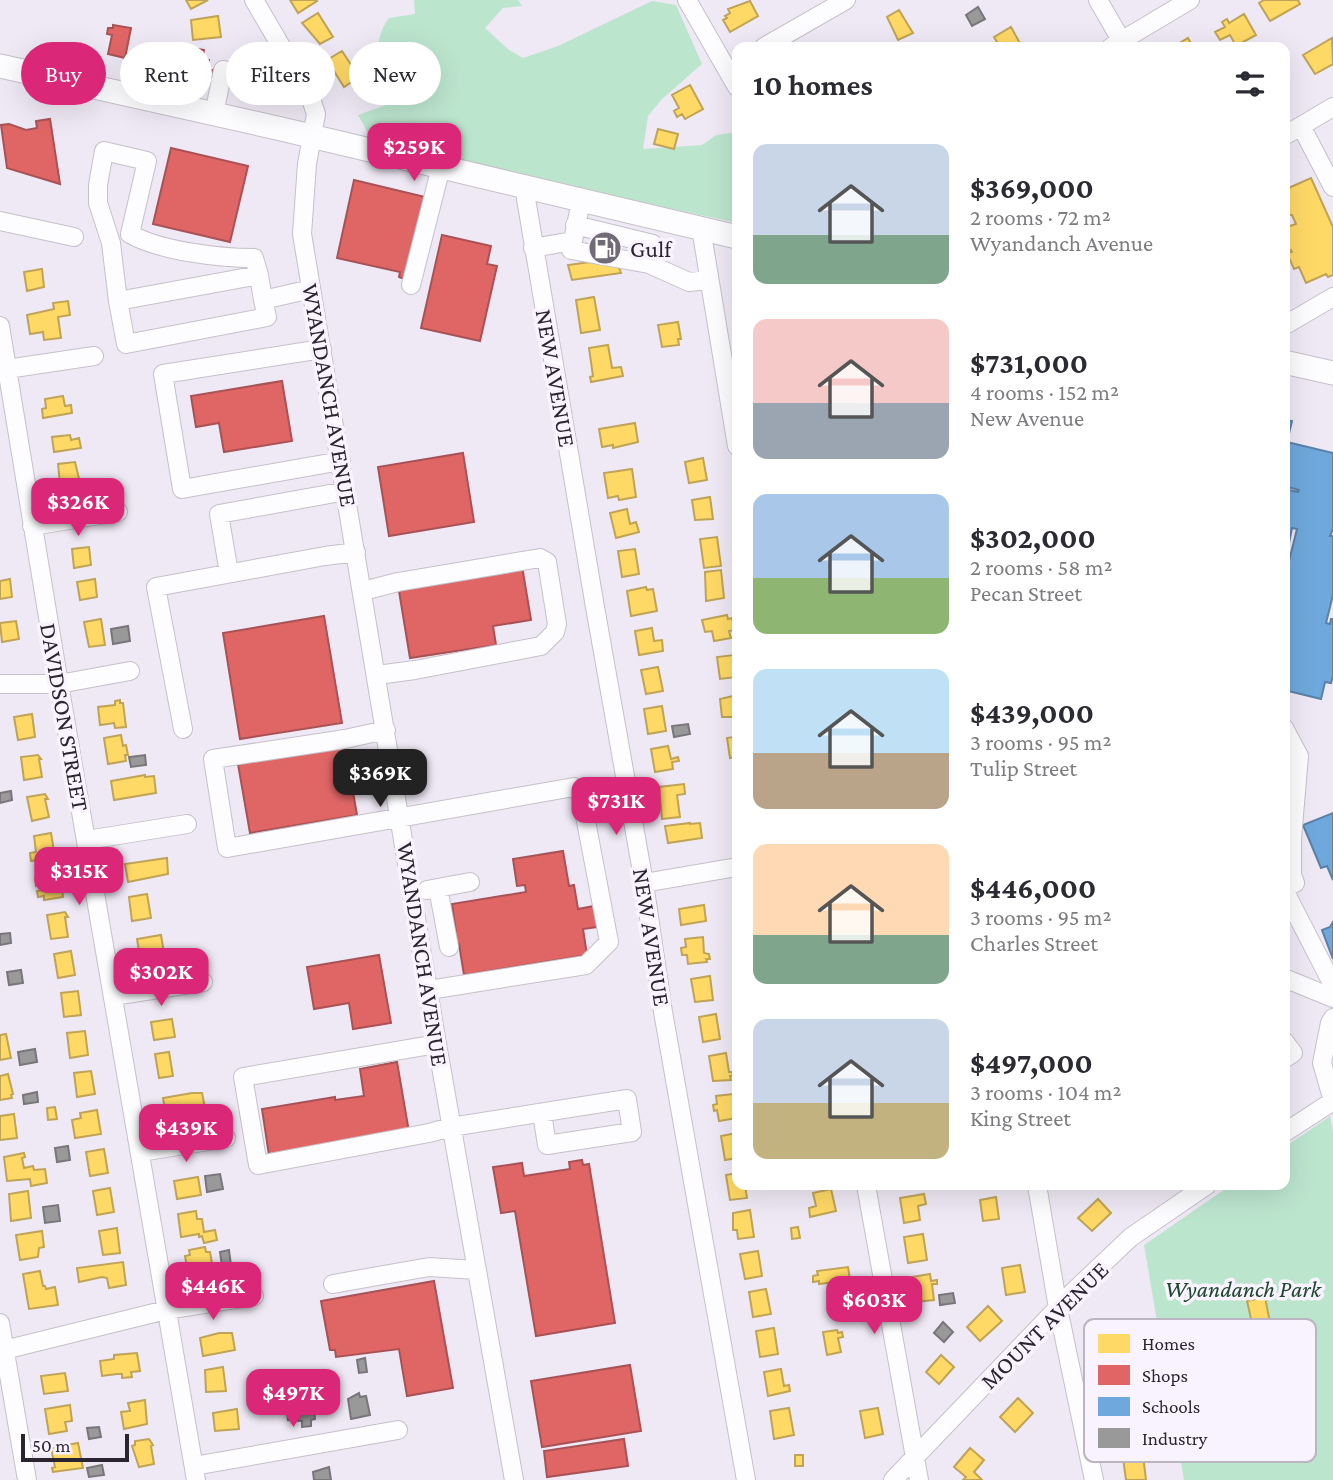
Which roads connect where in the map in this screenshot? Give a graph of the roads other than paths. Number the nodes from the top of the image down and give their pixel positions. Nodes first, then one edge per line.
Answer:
1 (254, 0) edge
2 (687, 0) edge
3 (846, 0) edge
4 (1098, 0) edge
5 (1190, 0) edge
6 (773, 42) edge
7 (1118, 42) edge
8 (1124, 42) edge
9 (0, 65) edge
10 (732, 66) edge
11 (226, 71) edge
12 (1331, 113) edge
13 (214, 114) junction
14 (1301, 126) junction
15 (1290, 132) edge
16 (312, 138) junction
17 (441, 167) junction
18 (524, 187) junction
19 (1333, 187) edge
20 (581, 201) junction
21 (660, 218) junction
22 (0, 221) edge
23 (701, 228) junction
24 (574, 233) junction
25 (130, 234) junction
26 (611, 234) junction
27 (109, 236) junction
28 (732, 236) edge
29 (74, 237) dead end
30 (653, 244) junction
31 (533, 248) junction
32 (606, 256) junction
33 (649, 264) junction
34 (258, 275) junction
35 (709, 281) junction
36 (411, 285) dead end
37 (311, 289) junction
38 (1333, 297) edge
39 (263, 300) junction
40 (118, 302) junction
41 (1290, 324) edge
42 (0, 327) edge
43 (322, 349) junction
44 (94, 356) dead end
45 (1290, 363) edge
46 (8, 369) junction
47 (1333, 373) edge
48 (732, 417) edge
49 (341, 461) junction
50 (346, 491) junction
51 (118, 512) dead end
52 (32, 526) junction
53 (356, 552) junction
54 (229, 573) junction
55 (363, 591) junction
56 (130, 671) dead end
57 (377, 675) junction
58 (0, 684) edge
59 (59, 684) junction
60 (183, 729) dead end
61 (386, 730) junction
62 (1290, 739) edge
63 (401, 818) junction
64 (187, 824) dead end
65 (87, 840) junction
66 (732, 868) edge
67 (470, 882) dead end
68 (644, 883) junction
69 (1290, 886) edge
70 (439, 888) junction
71 (413, 893) junction
72 (1290, 901) edge
73 (449, 947) dead end
74 (1290, 980) edge
75 (203, 982) dead end
76 (1333, 985) edge
77 (429, 990) junction
78 (113, 996) junction
79 (1333, 998) edge
80 (1333, 1018) edge
81 (437, 1044) junction
82 (1329, 1051) edge
83 (1333, 1101) edge
84 (542, 1113) junction
85 (452, 1127) junction
86 (1290, 1129) edge
87 (226, 1138) dead end
88 (141, 1152) junction
89 (867, 1190) edge
90 (1038, 1190) edge
91 (1200, 1190) edge
92 (477, 1270) junction
93 (333, 1283) dead end
94 (254, 1296) dead end
95 (1058, 1308) junction
96 (166, 1310) junction
97 (0, 1323) edge
98 (2, 1350) edge
99 (398, 1430) dead end
100 (1084, 1432) edge
101 (915, 1458) junction
102 (1090, 1462) edge
103 (195, 1473) edge
104 (27, 1480) edge
105 (513, 1480) edge
106 (746, 1480) edge
107 (893, 1480) edge
108 (919, 1480) edge
109 (1094, 1480) edge

1 - 16 street, WYANDANCH AVENUE
2 - 10 street
3 - 6 street
4 - 7 street
5 - 8 street
9 - 13 main road
11 - 13 street
12 - 14 street
13 - 16 main road
14 - 15 street
14 - 19 street
16 - 17 main road
16 - 37 street, WYANDANCH AVENUE
17 - 18 main road
17 - 36 street
18 - 20 main road
18 - 31 street, NEW AVENUE
20 - 21 main road
20 - 24 street
21 - 23 main road
21 - 30 street
22 - 29 street
23 - 28 main road
23 - 35 street
24 - 26 street
24 - 31 street
24 - 32 street
25 - 27 street
25 - 27 street
25 - 34 street
26 - 30 street
26 - 32 street
27 - 40 street
30 - 33 street
31 - 68 street, NEW AVENUE
32 - 33 street
33 - 35 street
34 - 39 street
34 - 40 street
35 - 48 street
37 - 39 street
37 - 43 street, WYANDANCH AVENUE
38 - 41 street
39 - 40 street
42 - 46 street, DAVIDSON STREET
43 - 49 street, WYANDANCH AVENUE
43 - 49 street
44 - 46 street
45 - 47 main road
46 - 52 street, DAVIDSON STREET
49 - 50 street, WYANDANCH AVENUE
50 - 53 street, WYANDANCH AVENUE
50 - 54 street
51 - 52 street
52 - 59 street, DAVIDSON STREET
53 - 54 street
53 - 55 street, WYANDANCH AVENUE
54 - 60 street
55 - 57 street, WYANDANCH AVENUE
55 - 57 street
56 - 59 street
57 - 61 street, WYANDANCH AVENUE
58 - 59 street
59 - 65 street, DAVIDSON STREET
61 - 63 street, WYANDANCH AVENUE
61 - 63 street
62 - 69 street
63 - 71 street, WYANDANCH AVENUE
63 - 77 street
64 - 65 street
65 - 78 street, DAVIDSON STREET
66 - 68 street
67 - 70 street
68 - 106 street, NEW AVENUE
70 - 71 street
70 - 73 street
71 - 77 street, WYANDANCH AVENUE
72 - 76 street
74 - 79 street
75 - 78 street
77 - 81 street, WYANDANCH AVENUE
78 - 88 street, DAVIDSON STREET
80 - 82 street
81 - 85 street, WYANDANCH AVENUE
81 - 85 street
82 - 83 street
83 - 86 street
84 - 84 street
84 - 85 street
85 - 92 street, WYANDANCH AVENUE
87 - 88 street
88 - 96 street, DAVIDSON STREET
89 - 101 street
90 - 95 street
91 - 95 street, MOUNT AVENUE
92 - 93 street
92 - 105 street, WYANDANCH AVENUE
94 - 96 street
95 - 100 street
95 - 101 street, MOUNT AVENUE
96 - 98 street
96 - 103 street, DAVIDSON STREET
97 - 98 street
98 - 104 street
99 - 103 street
101 - 107 street, MOUNT AVENUE
101 - 108 street
102 - 109 street

